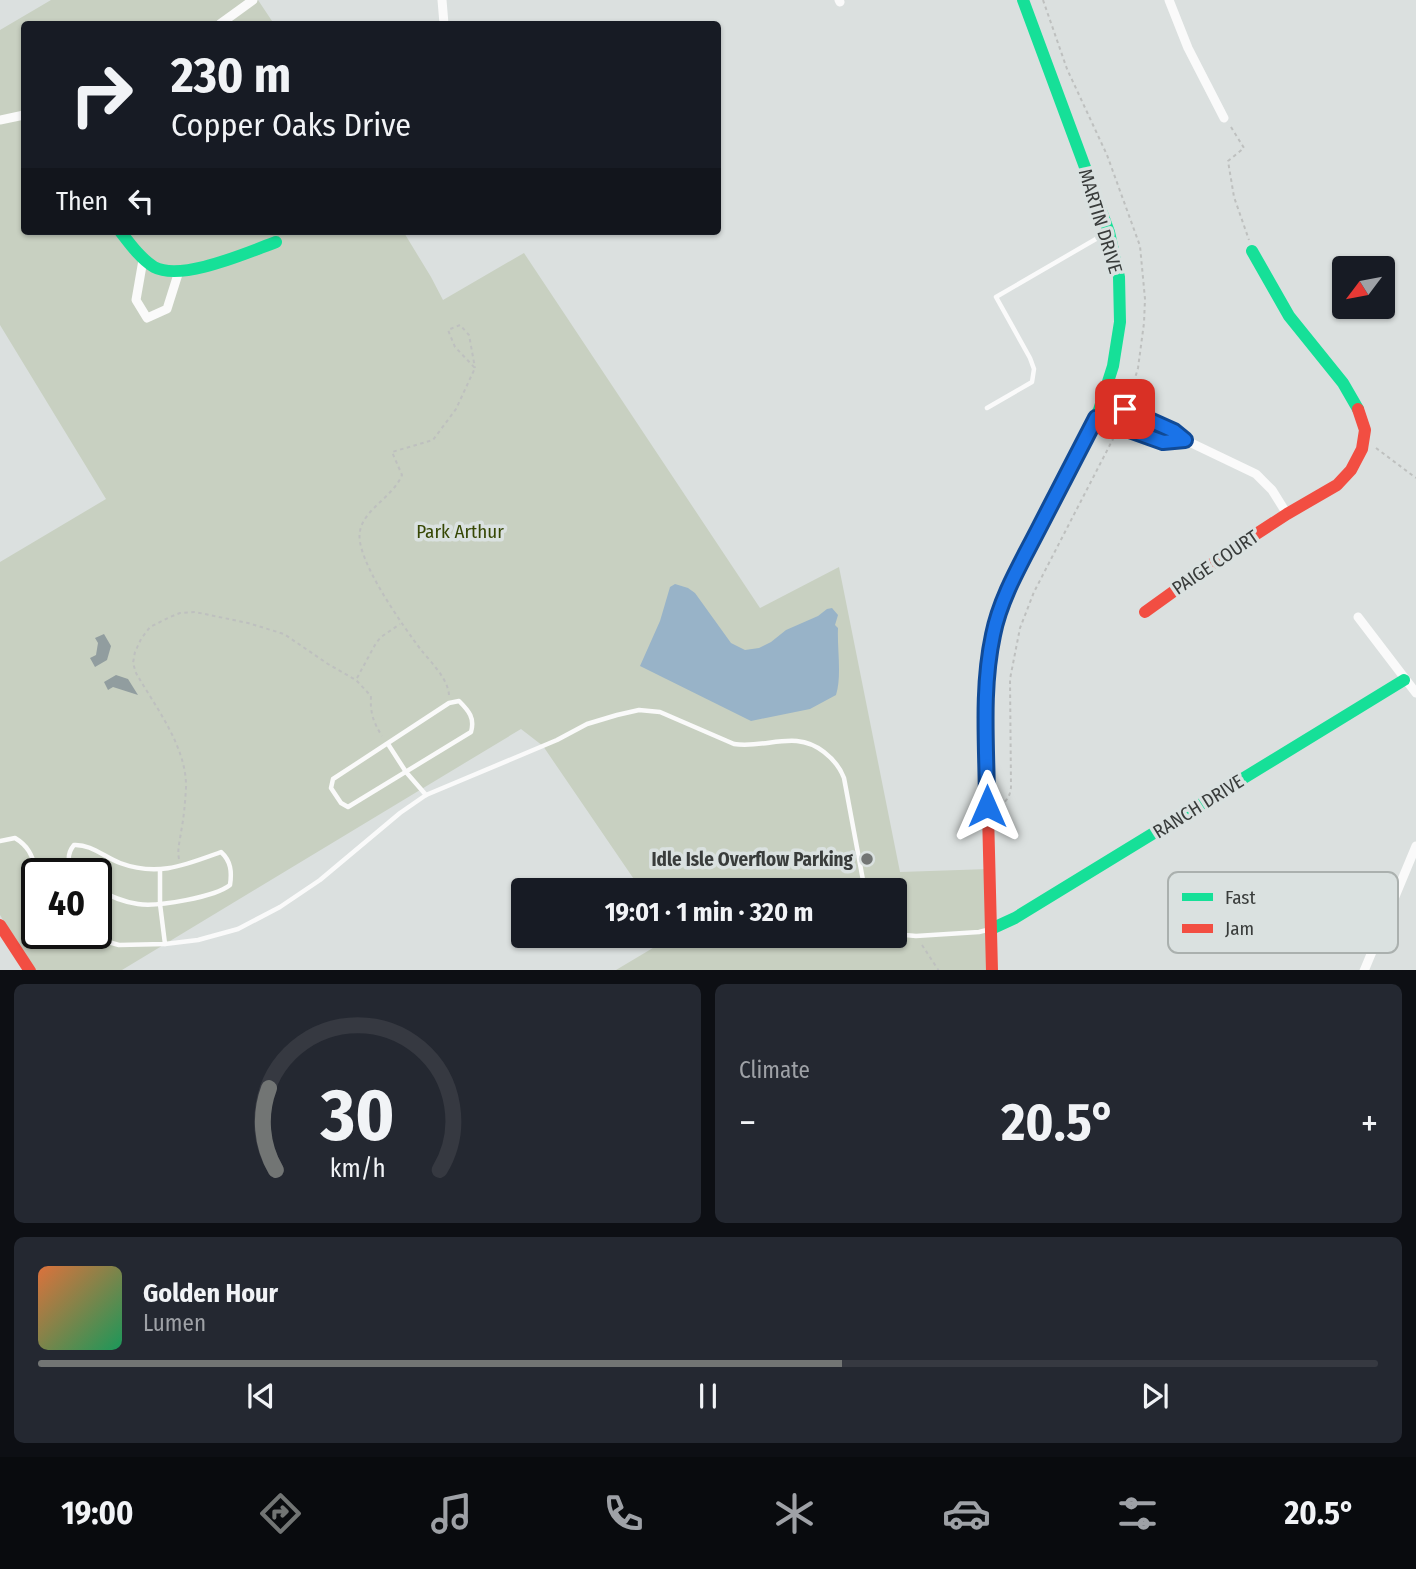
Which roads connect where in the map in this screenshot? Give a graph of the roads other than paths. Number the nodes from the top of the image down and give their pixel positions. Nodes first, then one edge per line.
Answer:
1 (253, 0) edge
2 (442, 0) edge
3 (1023, 0) edge
4 (1169, 0) edge
5 (224, 21) edge
6 (444, 21) edge
7 (21, 116) edge
8 (1224, 118) road end
9 (0, 120) edge
10 (1109, 232) junction
11 (123, 235) edge
12 (276, 242) dead end
13 (1252, 251) road end
14 (143, 260) junction
15 (179, 271) junction
16 (1104, 399) junction
17 (987, 408) dead end
18 (1096, 418) junction
19 (1185, 440) junction
20 (1287, 514) junction
21 (1145, 612) dead end
22 (1358, 617) dead end
23 (1405, 680) junction
24 (1416, 694) edge
25 (388, 744) junction
26 (406, 772) junction
27 (426, 795) junction
28 (0, 841) edge
29 (1416, 846) edge
30 (33, 858) edge
31 (68, 858) edge
32 (110, 858) edge
33 (112, 859) edge
34 (160, 870) junction
35 (863, 878) edge
36 (1398, 889) edge
37 (112, 896) edge
38 (160, 904) junction
39 (0, 925) edge
40 (991, 929) junction
41 (907, 935) edge
42 (112, 943) edge
43 (165, 944) junction
44 (1371, 953) edge
45 (29, 970) edge
46 (992, 970) edge
47 (1364, 970) edge

1 - 5 street
2 - 6 street
3 - 10 street, MARTIN DRIVE
4 - 8 street
7 - 9 street
10 - 16 street, MARTIN DRIVE
10 - 17 lane
11 - 14 street
12 - 15 street
13 - 20 street, PAIGE COURT
14 - 15 street
14 - 15 street
16 - 18 street, MARTIN DRIVE
16 - 19 street
18 - 19 street
18 - 40 street, MARTIN DRIVE
19 - 20 street
20 - 21 street, PAIGE COURT
22 - 23 street
23 - 24 street
23 - 40 street, RANCH DRIVE
25 - 26 lane
25 - 26 lane
25 - 26 lane
26 - 27 lane
27 - 35 lane
27 - 43 lane
28 - 30 lane
29 - 36 street
31 - 32 lane
33 - 34 lane
34 - 38 lane
34 - 38 lane
37 - 38 lane
38 - 43 lane
39 - 45 street
40 - 41 lane
40 - 46 street, MARTIN DRIVE
42 - 43 lane
44 - 47 street

